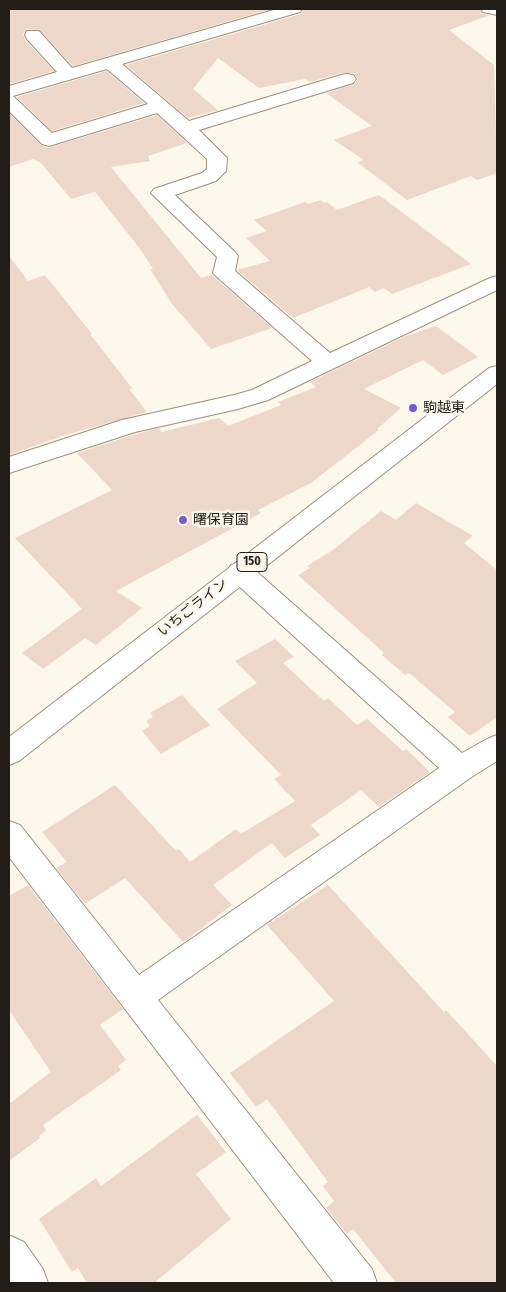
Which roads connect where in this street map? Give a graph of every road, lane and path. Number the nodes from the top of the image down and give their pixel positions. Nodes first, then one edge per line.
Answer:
1 (294, 9) edge
2 (489, 9) edge
3 (497, 10) edge
4 (33, 35) dead end
5 (109, 62) junction
6 (68, 74) junction
7 (347, 79) dead end
8 (9, 92) edge
9 (9, 101) edge
10 (160, 106) junction
11 (186, 128) junction
12 (497, 282) edge
13 (327, 362) junction
14 (497, 373) edge
15 (9, 465) edge
16 (240, 572) junction
17 (497, 747) edge
18 (9, 753) edge
19 (460, 769) junction
20 (9, 834) edge
21 (134, 997) junction
22 (9, 1257) edge
23 (29, 1283) edge
24 (358, 1283) edge

1 - 5 main road
2 - 3 main road
4 - 6 main road
5 - 6 main road
5 - 10 main road
6 - 8 main road
7 - 11 main road
9 - 10 main road
10 - 11 main road
11 - 13 main road
12 - 13 main road
13 - 15 main road
14 - 16 main road, いちごライン / 150
16 - 18 main road, いちごライン / 150
16 - 19 main road
17 - 19 main road
19 - 21 main road
20 - 21 main road
21 - 24 main road
22 - 23 main road

